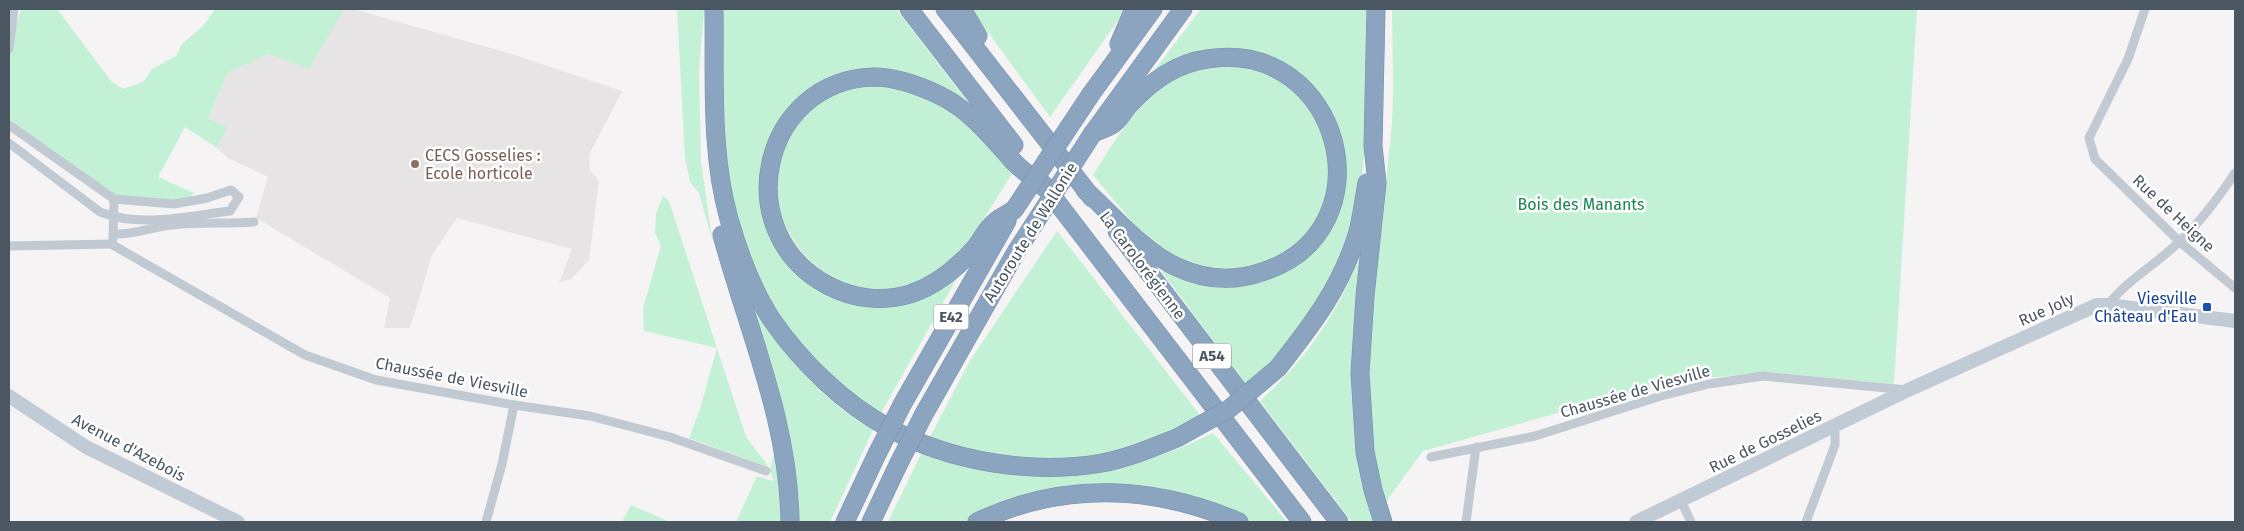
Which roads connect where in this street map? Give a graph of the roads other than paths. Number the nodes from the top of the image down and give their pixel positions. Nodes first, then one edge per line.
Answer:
1 (14, 9) edge
2 (714, 9) edge
3 (909, 9) edge
4 (945, 9) edge
5 (962, 9) edge
6 (1134, 9) edge
7 (1153, 9) edge
8 (1183, 9) edge
9 (1376, 9) edge
10 (2146, 9) edge
11 (9, 49) edge
12 (1112, 64) junction
13 (998, 78) junction
14 (1110, 119) junction
15 (9, 125) edge
16 (9, 143) edge
17 (1373, 146) junction
18 (718, 163) junction
19 (2235, 173) edge
20 (1085, 190) junction
21 (1050, 192) junction
22 (114, 199) junction
23 (114, 218) junction
24 (254, 222) dead end
25 (997, 227) junction
26 (114, 234) junction
27 (2180, 242) junction
28 (111, 244) junction
29 (9, 246) edge
30 (2235, 288) edge
31 (2108, 305) junction
32 (2235, 321) edge
33 (1908, 390) junction
34 (9, 396) edge
35 (514, 405) junction
36 (1835, 426) junction
37 (1476, 447) junction
38 (1431, 457) dead end
39 (766, 471) dead end
40 (1681, 502) junction
41 (238, 522) edge
42 (486, 522) edge
43 (790, 522) edge
44 (845, 522) edge
45 (871, 522) edge
46 (977, 522) edge
47 (1239, 522) edge
48 (1302, 522) edge
49 (1339, 522) edge
50 (1383, 522) edge
51 (1466, 522) edge
52 (1636, 522) edge
53 (1691, 522) edge
54 (1806, 522) edge

1 - 11 street
2 - 18 highway
3 - 21 highway, La Carolorégienne / A54
4 - 13 highway, La Carolorégienne / A54
5 - 13 highway
6 - 12 highway
7 - 12 highway, Autoroute de Wallonie
8 - 14 highway
9 - 17 highway
10 - 27 street, Rue de Heigne
12 - 25 highway, Autoroute de Wallonie, bridge
13 - 20 highway, La Carolorégienne / A54
14 - 20 highway
14 - 45 highway, Autoroute de Wallonie / E42, bridge
15 - 22 street
16 - 23 street
17 - 18 highway, bridge
17 - 50 highway
18 - 43 highway
19 - 27 street
20 - 49 highway, La Carolorégienne / A54
21 - 25 highway
21 - 48 highway, La Carolorégienne / A54
22 - 23 street
22 - 23 street
23 - 26 street
24 - 26 street
25 - 44 highway, Autoroute de Wallonie / E42, bridge
26 - 28 street
27 - 30 street, Rue de Heigne
27 - 31 street
28 - 29 street
28 - 35 street, Chaussée de Viesville
31 - 32 street, Rue Joly
31 - 33 street, Rue Joly
33 - 36 street, Rue de Gosselies
33 - 37 street, Chaussée de Viesville
34 - 41 street, Avenue d'Azebois
35 - 39 street, Chaussée de Viesville
35 - 42 street
36 - 40 street, Rue de Gosselies
36 - 54 street
37 - 38 street, Chaussée de Viesville
37 - 51 street
40 - 52 street, Rue de Gosselies
40 - 53 street
46 - 47 highway

